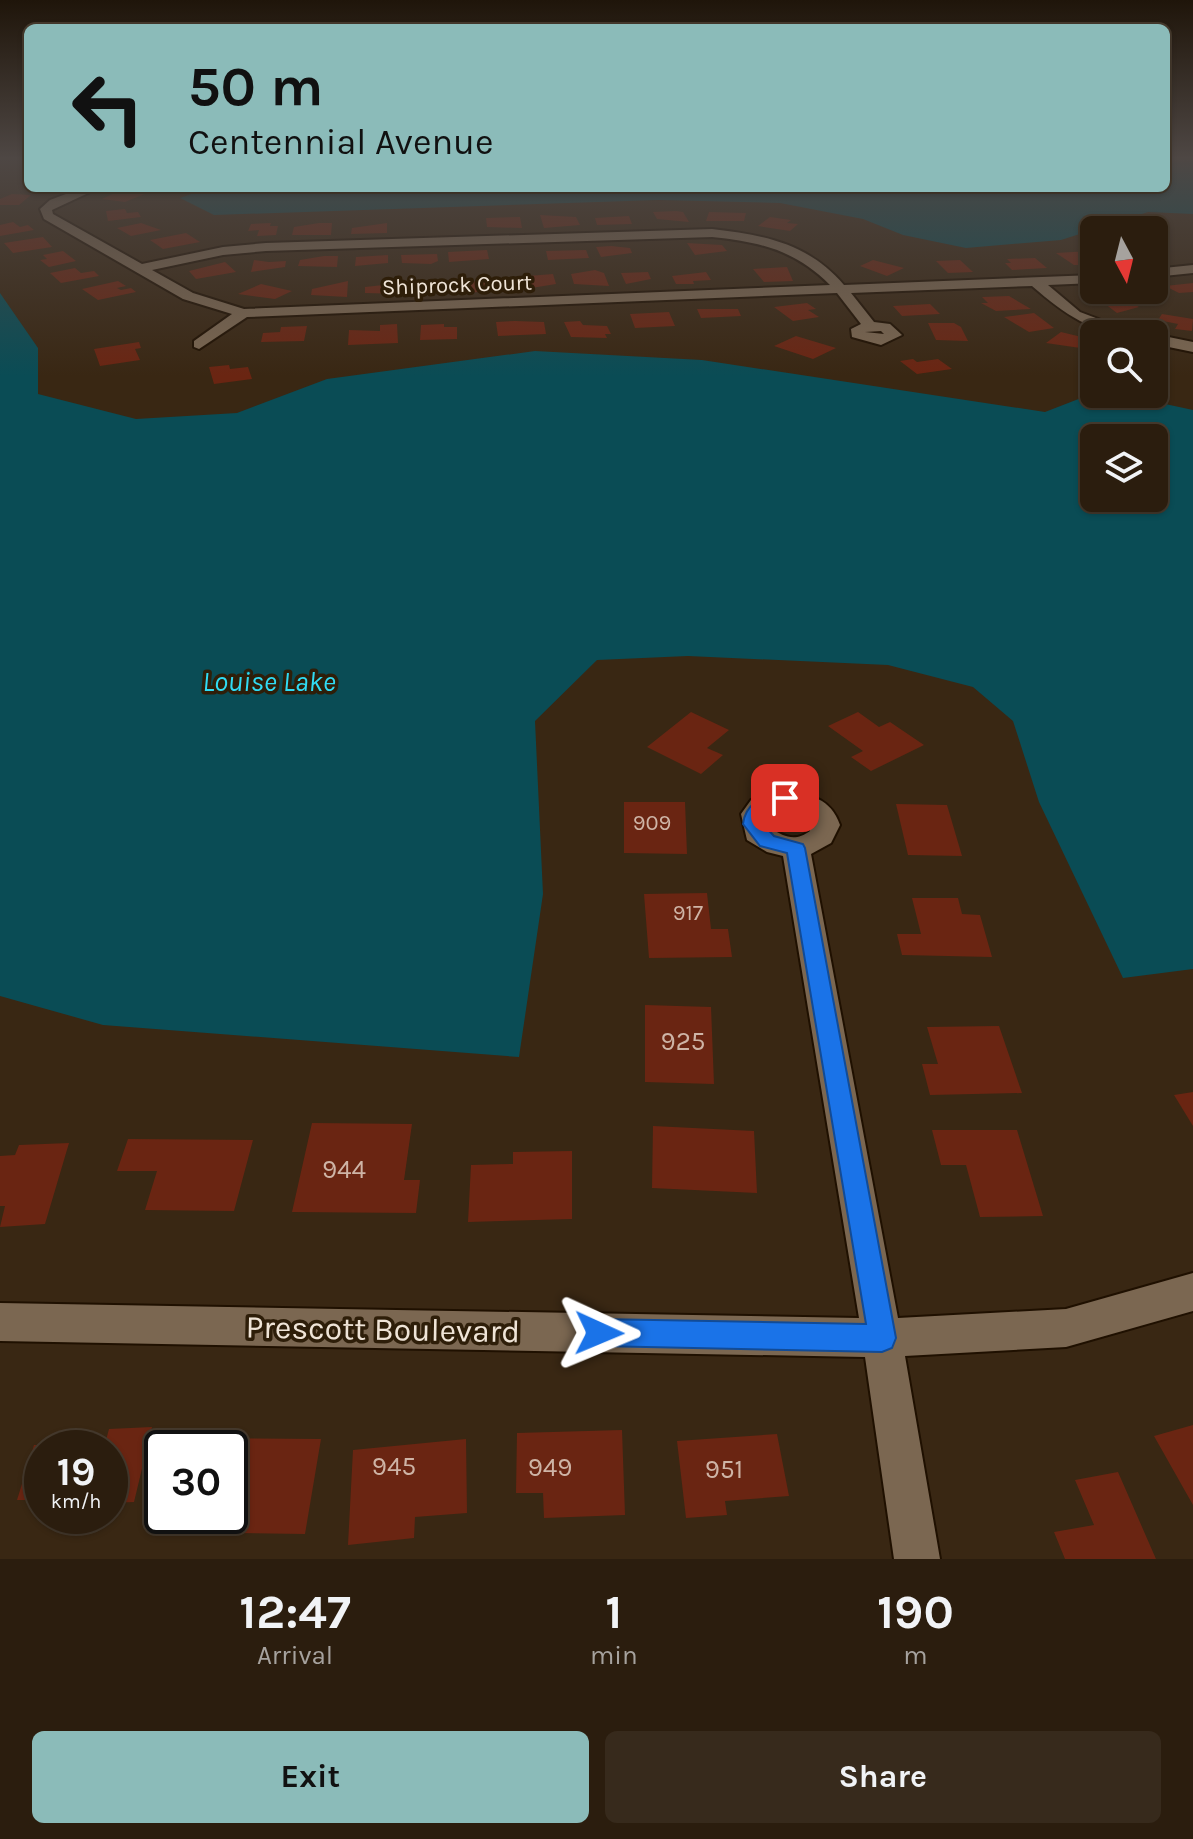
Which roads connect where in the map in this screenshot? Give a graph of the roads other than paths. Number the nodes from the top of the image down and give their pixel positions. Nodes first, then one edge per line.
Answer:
1 (73, 230) edge
2 (143, 268) junction
3 (1193, 269) edge
4 (1168, 272) edge
5 (1080, 280) edge
6 (1036, 282) junction
7 (842, 290) junction
8 (243, 313) junction
9 (1090, 320) edge
10 (870, 326) dead end
11 (1168, 342) edge
12 (199, 344) dead end
13 (1193, 347) edge
14 (796, 848) dead end
15 (1193, 1292) edge
16 (0, 1322) edge
17 (882, 1338) junction
18 (917, 1559) edge

1 - 2 street, Shiprock Court
2 - 7 street
2 - 8 street, Shiprock Court
3 - 4 street
5 - 6 street, Shiprock Court
6 - 7 street, Shiprock Court
6 - 9 street
7 - 8 street, Shiprock Court
7 - 10 street
8 - 12 street
11 - 13 street
14 - 17 street
15 - 17 street, Prescott Boulevard
16 - 17 street, Prescott Boulevard
17 - 18 street

